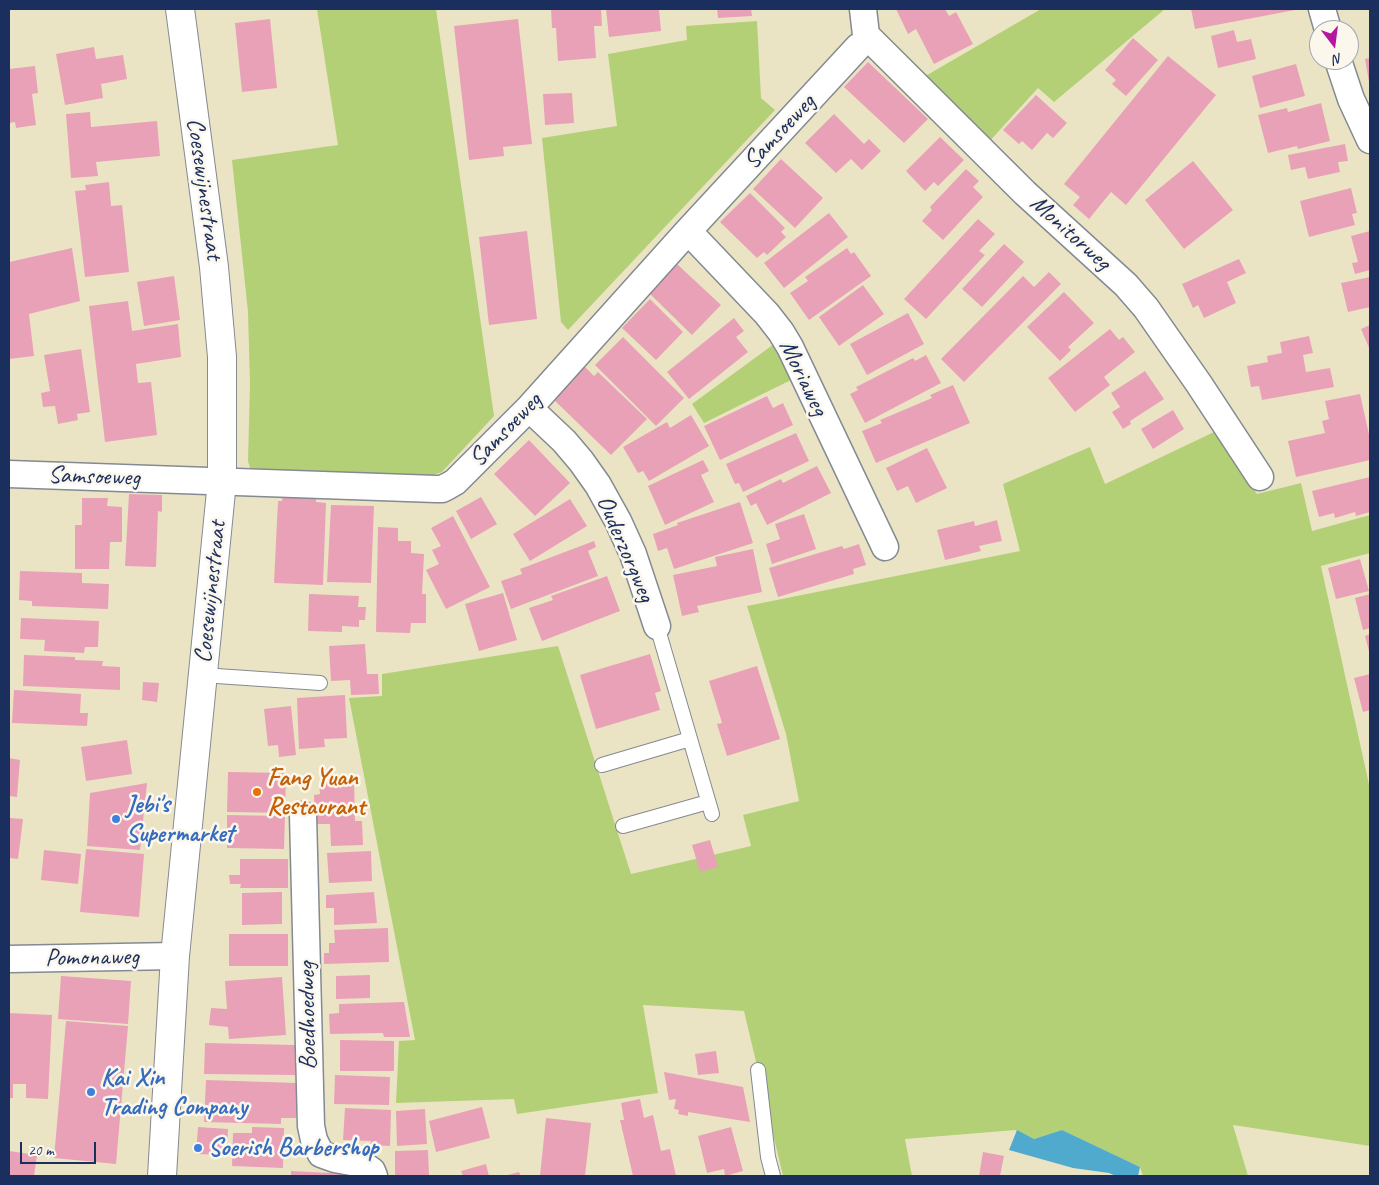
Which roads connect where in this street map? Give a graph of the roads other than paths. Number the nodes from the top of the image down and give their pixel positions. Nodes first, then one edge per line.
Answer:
1 (180, 9) edge
2 (863, 9) edge
3 (858, 47) dead end
4 (1341, 70) edge
5 (1370, 140) edge
6 (688, 231) junction
7 (529, 408) junction
8 (9, 474) edge
9 (1260, 477) dead end
10 (222, 481) junction
11 (886, 547) dead end
12 (657, 626) joint
13 (202, 676) junction
14 (320, 683) dead end
15 (690, 740) junction
16 (602, 765) dead end
17 (303, 815) dead end
18 (623, 826) dead end
19 (175, 956) junction
20 (9, 959) edge
21 (758, 1070) dead end
22 (162, 1176) edge
23 (374, 1176) edge
24 (773, 1176) edge

1 - 10 street, Coesewijnestraat
2 - 9 street, Monitorweg
3 - 6 street, Samsoeweg
4 - 5 street
6 - 7 street, Samsoeweg
6 - 11 street, Moriaweg
7 - 10 street, Samsoeweg
7 - 12 street, Ouderzorgweg
8 - 10 street, Samsoeweg
10 - 13 street, Coesewijnestraat
12 - 15 lane
13 - 14 lane
13 - 19 street, Coesewijnestraat
15 - 16 lane
15 - 18 lane
17 - 23 street, Boedhoedweg
19 - 20 street, Pomonaweg
19 - 22 street, Coesewijnestraat
21 - 24 lane

